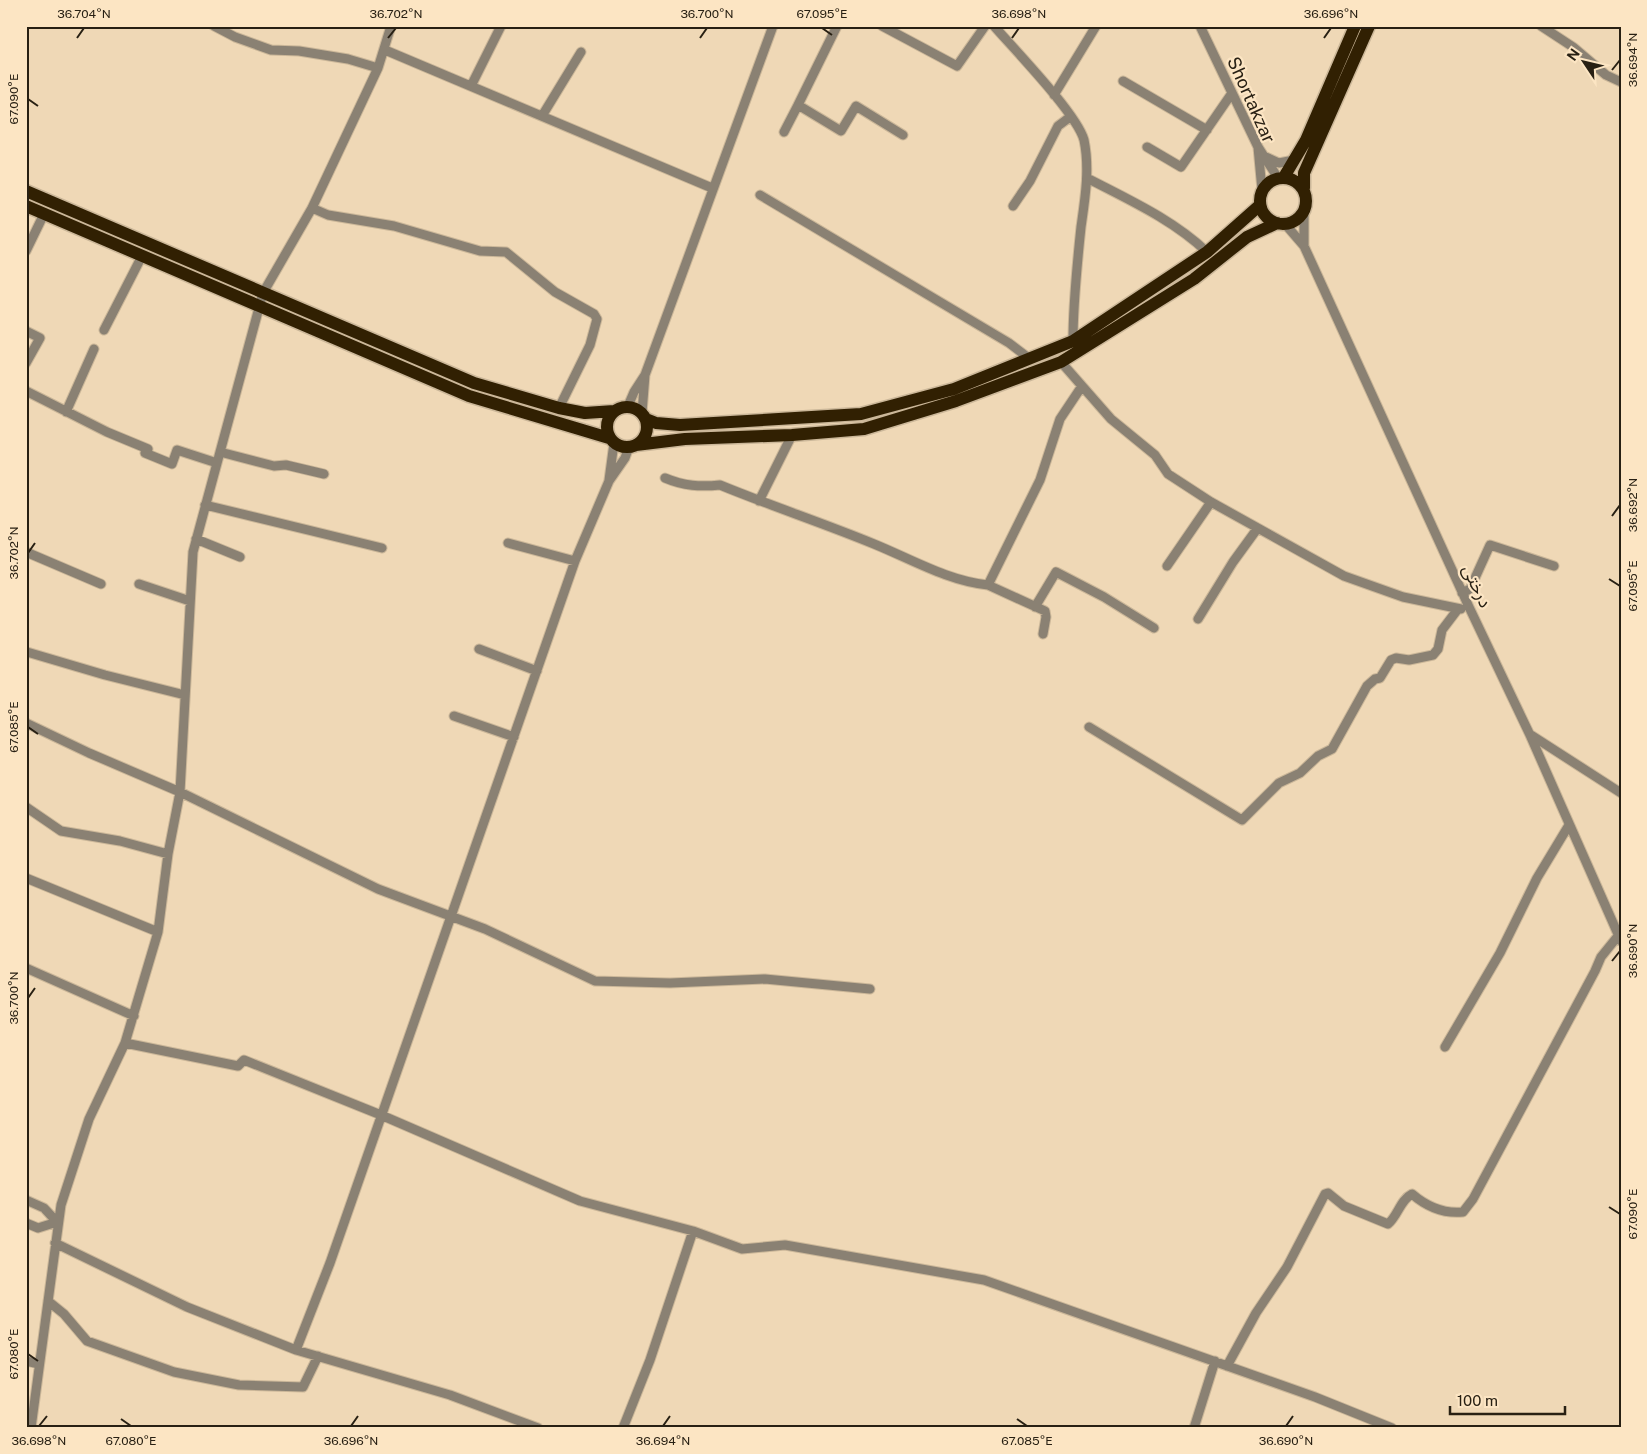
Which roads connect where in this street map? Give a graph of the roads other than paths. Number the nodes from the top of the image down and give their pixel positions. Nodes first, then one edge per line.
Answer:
1 (214, 26) edge
2 (391, 26) edge
3 (501, 26) edge
4 (773, 26) edge
5 (837, 26) edge
6 (882, 26) edge
7 (985, 26) edge
8 (994, 26) edge
9 (1096, 26) edge
10 (1200, 26) edge
11 (1355, 26) edge
12 (1369, 26) edge
13 (1541, 26) edge
14 (385, 50) junction
15 (581, 52) dead end
16 (378, 68) junction
17 (1123, 81) dead end
18 (1621, 82) edge
19 (471, 86) junction
20 (1232, 93) junction
21 (1054, 95) junction
22 (798, 105) junction
23 (542, 116) junction
24 (1070, 117) junction
25 (1207, 130) junction
26 (784, 132) dead end
27 (903, 135) dead end
28 (1258, 147) junction
29 (1147, 148) dead end
30 (1265, 156) junction
31 (1294, 160) junction
32 (1087, 178) junction
33 (1281, 178) junction
34 (712, 188) junction
35 (1304, 188) junction
36 (1262, 190) junction
37 (26, 191) edge
38 (760, 195) dead end
39 (1260, 205) junction
40 (26, 206) edge
41 (1013, 206) dead end
42 (312, 208) junction
43 (1304, 211) junction
44 (44, 214) junction
45 (1281, 224) junction
46 (1304, 246) junction
47 (26, 251) edge
48 (1207, 252) junction
49 (142, 256) junction
50 (263, 293) junction
51 (260, 307) junction
52 (104, 330) dead end
53 (26, 332) edge
54 (1073, 341) junction
55 (94, 349) dead end
56 (1030, 359) junction
57 (1062, 362) junction
58 (26, 363) edge
59 (645, 375) junction
60 (1082, 386) junction
61 (26, 391) edge
62 (628, 406) junction
63 (559, 408) junction
64 (614, 410) junction
65 (66, 412) junction
66 (644, 416) junction
67 (792, 436) junction
68 (612, 440) junction
69 (632, 446) junction
70 (220, 452) junction
71 (216, 464) junction
72 (324, 474) dead end
73 (665, 478) dead end
74 (609, 481) junction
75 (759, 501) junction
76 (1211, 502) junction
77 (205, 505) junction
78 (1257, 529) junction
79 (196, 539) junction
80 (508, 543) dead end
81 (382, 548) dead end
82 (26, 552) edge
83 (240, 557) dead end
84 (575, 561) junction
85 (1166, 566) dead end
86 (1554, 566) dead end
87 (101, 584) dead end
88 (139, 584) dead end
89 (988, 585) junction
90 (1462, 593) junction
91 (190, 601) junction
92 (1036, 607) junction
93 (1469, 607) junction
94 (1458, 609) junction
95 (1198, 619) dead end
96 (1154, 628) dead end
97 (1043, 634) dead end
98 (479, 649) dead end
99 (27, 652) edge
100 (537, 671) junction
101 (185, 695) junction
102 (454, 716) dead end
103 (26, 723) edge
104 (1089, 727) dead end
105 (1530, 735) junction
106 (514, 737) junction
107 (180, 792) junction
108 (1621, 793) edge
109 (26, 807) edge
110 (1569, 825) junction
111 (168, 854) junction
112 (26, 878) edge
113 (451, 917) junction
114 (158, 932) junction
115 (1620, 938) edge
116 (26, 968) edge
117 (870, 989) dead end
118 (134, 1016) junction
119 (125, 1043) junction
120 (1446, 1047) dead end
121 (381, 1115) junction
122 (26, 1200) edge
123 (57, 1222) junction
124 (26, 1223) edge
125 (692, 1231) junction
126 (55, 1243) junction
127 (48, 1301) junction
128 (296, 1350) junction
129 (318, 1356) junction
130 (26, 1361) edge
131 (1214, 1361) junction
132 (39, 1364) junction
133 (1227, 1366) junction
134 (31, 1428) edge
135 (538, 1428) edge
136 (623, 1428) edge
137 (1194, 1428) edge
138 (1392, 1428) edge

1 - 16 street
2 - 14 street
3 - 19 street
4 - 34 street
5 - 22 street
6 - 7 street
8 - 21 street
9 - 21 street
10 - 20 street, Shortakzar
11 - 31 highway
12 - 35 highway
13 - 18 street
14 - 16 street
14 - 19 street
15 - 23 street
16 - 42 street
17 - 25 street
19 - 23 street
20 - 25 street
20 - 28 street, Shortakzar
21 - 24 street
22 - 26 street
22 - 27 street
23 - 34 street
24 - 32 street
24 - 41 street
25 - 29 street
28 - 30 street
28 - 36 street, Shortakzar
30 - 31 street
30 - 33 street
31 - 33 highway
32 - 48 street
32 - 54 street
33 - 35 highway
33 - 36 highway
34 - 59 street
35 - 43 highway
36 - 39 highway
37 - 50 highway
38 - 56 street
39 - 45 highway
39 - 48 highway
40 - 44 highway
42 - 50 street
42 - 63 street
43 - 45 highway
43 - 46 street
44 - 47 street
44 - 49 highway
45 - 46 street
45 - 57 highway
46 - 90 street, درختی
48 - 54 highway
49 - 51 highway
49 - 52 street
50 - 51 street
50 - 63 highway
51 - 68 highway
51 - 70 street
53 - 58 street
54 - 56 highway
55 - 65 street
56 - 66 highway
57 - 60 street
57 - 67 highway
59 - 62 street
59 - 66 street
60 - 76 street
60 - 89 street
61 - 65 street
62 - 64 highway
62 - 66 highway
63 - 64 highway
64 - 68 highway
65 - 71 street
66 - 69 highway
67 - 69 highway
67 - 75 street
68 - 69 highway
68 - 74 street
69 - 74 street
70 - 71 street
70 - 72 street
71 - 77 street
73 - 75 street
74 - 84 street
75 - 89 street
76 - 78 street
76 - 85 street
77 - 79 street
77 - 81 street
78 - 94 street
78 - 95 street
79 - 83 street
79 - 91 street
80 - 84 street
82 - 87 street
84 - 100 street
86 - 90 street
88 - 91 street
89 - 92 street
90 - 93 street, درختی
91 - 101 street
92 - 96 street
92 - 97 street
93 - 94 street
93 - 105 street, درختی
94 - 104 street
98 - 100 street
99 - 101 street
100 - 106 street
101 - 107 street
102 - 106 street
103 - 107 street
105 - 108 street
105 - 110 street, درختی
106 - 113 street
107 - 111 street
107 - 113 street
109 - 111 street
110 - 115 street, درختی
110 - 120 street
111 - 114 street
112 - 114 street
113 - 117 street
113 - 121 street
114 - 118 street
115 - 133 street
116 - 118 street
118 - 119 street
119 - 121 street
119 - 123 street
121 - 125 street
121 - 128 street
122 - 123 street
123 - 124 street
123 - 126 street
125 - 131 street
125 - 136 street
126 - 127 street
126 - 128 street
127 - 129 street
127 - 132 street
128 - 129 street
129 - 135 street
130 - 132 street
131 - 133 street
131 - 137 street
132 - 134 street
133 - 138 street

